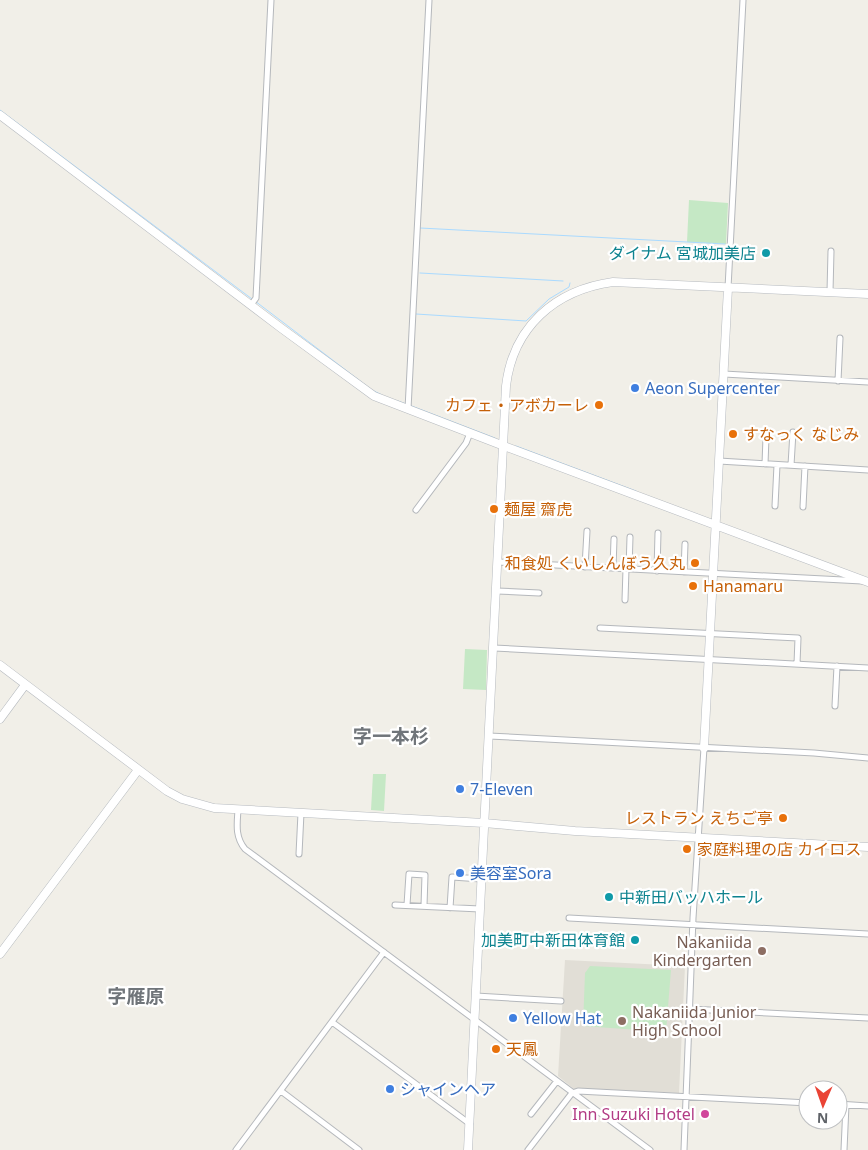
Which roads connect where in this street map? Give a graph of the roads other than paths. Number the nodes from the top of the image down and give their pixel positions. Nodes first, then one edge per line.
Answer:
1 (270, 0) edge
2 (429, 0) edge
3 (743, 0) edge
4 (0, 115) edge
5 (831, 251) dead end
6 (728, 288) junction
7 (830, 292) junction
8 (868, 294) edge
9 (253, 302) junction
10 (840, 338) dead end
11 (724, 374) junction
12 (838, 381) junction
13 (868, 382) edge
14 (408, 406) junction
15 (793, 432) dead end
16 (470, 433) junction
17 (766, 437) dead end
18 (504, 446) junction
19 (719, 461) junction
20 (765, 464) junction
21 (776, 464) junction
22 (791, 465) junction
23 (805, 466) junction
24 (868, 470) edge
25 (774, 506) dead end
26 (802, 507) dead end
27 (416, 510) dead end
28 (716, 526) junction
29 (587, 531) dead end
30 (658, 533) dead end
31 (630, 537) dead end
32 (614, 539) dead end
33 (685, 544) dead end
34 (498, 562) junction
35 (585, 567) junction
36 (613, 568) junction
37 (627, 569) junction
38 (657, 571) junction
39 (684, 572) junction
40 (713, 574) junction
41 (866, 582) edge
42 (497, 591) junction
43 (539, 593) dead end
44 (625, 600) dead end
45 (600, 628) dead end
46 (710, 633) junction
47 (494, 648) junction
48 (709, 660) junction
49 (797, 664) junction
50 (0, 665) edge
51 (837, 666) junction
52 (868, 668) edge
53 (25, 685) junction
54 (835, 706) dead end
55 (0, 719) edge
56 (489, 736) junction
57 (704, 748) junction
58 (868, 758) edge
59 (138, 770) junction
60 (238, 810) junction
61 (301, 813) junction
62 (484, 823) junction
63 (700, 838) junction
64 (868, 847) edge
65 (299, 854) dead end
66 (482, 879) junction
67 (395, 905) dead end
68 (408, 906) junction
69 (424, 906) junction
70 (450, 908) junction
71 (480, 909) junction
72 (570, 918) dead end
73 (694, 924) junction
74 (868, 934) edge
75 (384, 952) junction
76 (0, 954) edge
77 (476, 996) junction
78 (561, 1001) dead end
79 (690, 1009) junction
80 (868, 1018) edge
81 (474, 1019) junction
82 (332, 1022) junction
83 (556, 1081) junction
84 (280, 1090) junction
85 (572, 1093) junction
86 (686, 1096) junction
87 (798, 1102) edge
88 (848, 1105) edge
89 (868, 1106) edge
90 (531, 1114) dead end
91 (470, 1124) junction
92 (845, 1130) edge
93 (236, 1150) edge
94 (359, 1150) edge
95 (468, 1150) edge
96 (528, 1150) edge
97 (650, 1150) edge
98 (684, 1150) edge
99 (844, 1150) edge

1 - 9 street
2 - 14 street
3 - 6 street
4 - 9 street
5 - 7 street
6 - 7 street
6 - 11 street
6 - 18 street
7 - 8 street
9 - 14 street
10 - 12 street
11 - 12 street
11 - 19 street
12 - 13 street
14 - 16 street
15 - 22 street
16 - 18 street
16 - 27 street
17 - 20 street
18 - 28 street
18 - 34 street
19 - 20 street
19 - 28 street
20 - 21 street
21 - 22 street
21 - 25 street
22 - 23 street
23 - 24 street
23 - 26 street
28 - 40 street
28 - 41 street
29 - 35 street
30 - 38 street
31 - 37 street
32 - 36 street
33 - 39 street
34 - 35 street
34 - 42 street
35 - 36 street
36 - 37 street
37 - 38 street
37 - 44 street
38 - 39 street
39 - 40 street
40 - 41 street
40 - 46 street
42 - 43 street
42 - 47 street
45 - 46 street
46 - 48 street
46 - 49 street
47 - 48 street
47 - 56 street
48 - 49 street
48 - 57 street
49 - 51 street
50 - 53 street
51 - 52 street
51 - 54 street
53 - 55 street
53 - 59 street
56 - 57 street
56 - 62 street
57 - 58 street
57 - 63 street
59 - 60 street
59 - 76 street
60 - 61 street
60 - 75 street
61 - 62 street
61 - 65 street
62 - 63 street
62 - 66 street
63 - 64 street
63 - 73 street
66 - 70 street
66 - 71 street
67 - 68 street
68 - 69 street
68 - 69 street
69 - 70 street
70 - 71 street
71 - 77 street
72 - 73 street
73 - 74 street
73 - 79 street
75 - 81 street
75 - 82 street
77 - 78 street
77 - 81 street
79 - 80 street
79 - 86 street
81 - 83 street
81 - 91 street
82 - 84 street
82 - 91 street
83 - 85 street
83 - 90 street
84 - 93 street
84 - 94 street
85 - 86 street
85 - 96 street
85 - 97 street
86 - 87 street
86 - 98 street
88 - 89 street
91 - 95 street
92 - 99 street

